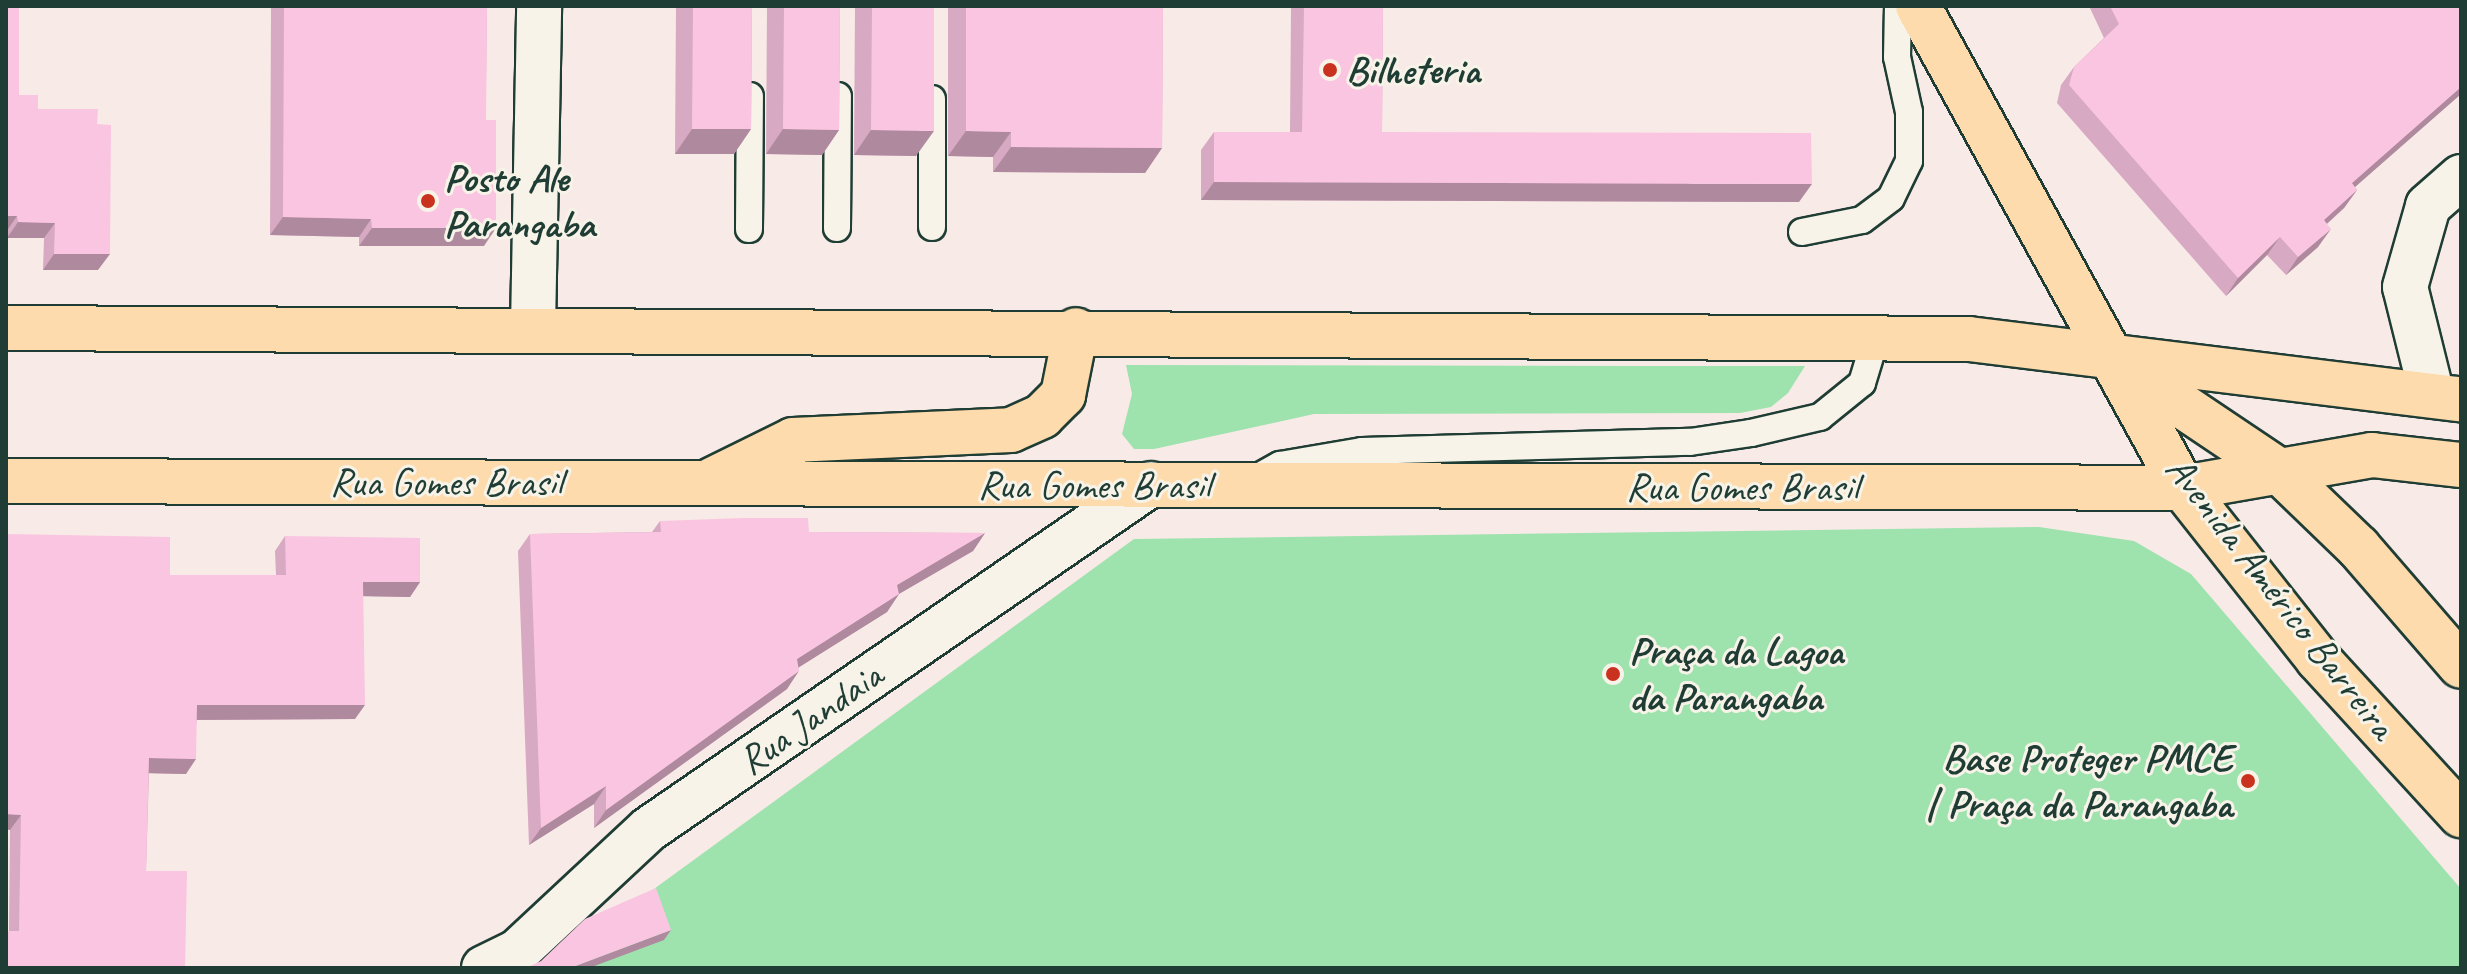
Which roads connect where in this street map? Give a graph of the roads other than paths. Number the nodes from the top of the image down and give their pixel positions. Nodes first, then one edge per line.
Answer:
1 (539, 6) edge
2 (1898, 6) edge
3 (1918, 6) edge
4 (839, 69) edge
5 (932, 69) edge
6 (750, 70) edge
7 (2461, 177) edge
8 (932, 227) dead end
9 (837, 228) dead end
10 (749, 229) dead end
11 (1802, 232) dead end
12 (533, 327) junction
13 (6, 328) edge
14 (1076, 330) junction
15 (1876, 337) junction
16 (2112, 358) junction
17 (2447, 397) edge
18 (2461, 465) edge
19 (2279, 471) junction
20 (6, 481) edge
21 (703, 484) junction
22 (1151, 484) junction
23 (1245, 485) junction
24 (2183, 488) junction
25 (2461, 666) edge
26 (2461, 815) edge
27 (484, 968) edge

1 - 12 street
2 - 11 lane
3 - 16 main road
4 - 9 lane
5 - 8 lane
6 - 10 lane
7 - 17 street
12 - 13 main road
12 - 14 main road
14 - 15 main road
14 - 21 main road
15 - 16 main road
15 - 23 lane
16 - 17 main road
16 - 19 main road, Avenida Américo Barreira
16 - 24 main road, Avenida Américo Barreira
18 - 19 main road, Rua Gomes Brasil
19 - 24 main road, Rua Gomes Brasil
19 - 25 main road, Avenida Américo Barreira
20 - 21 main road, Rua Gomes Brasil
21 - 22 main road, Rua Gomes Brasil
22 - 23 main road, Rua Gomes Brasil
22 - 27 street, Rua Jandaia
23 - 24 main road, Rua Gomes Brasil
24 - 26 main road, Avenida Américo Barreira

